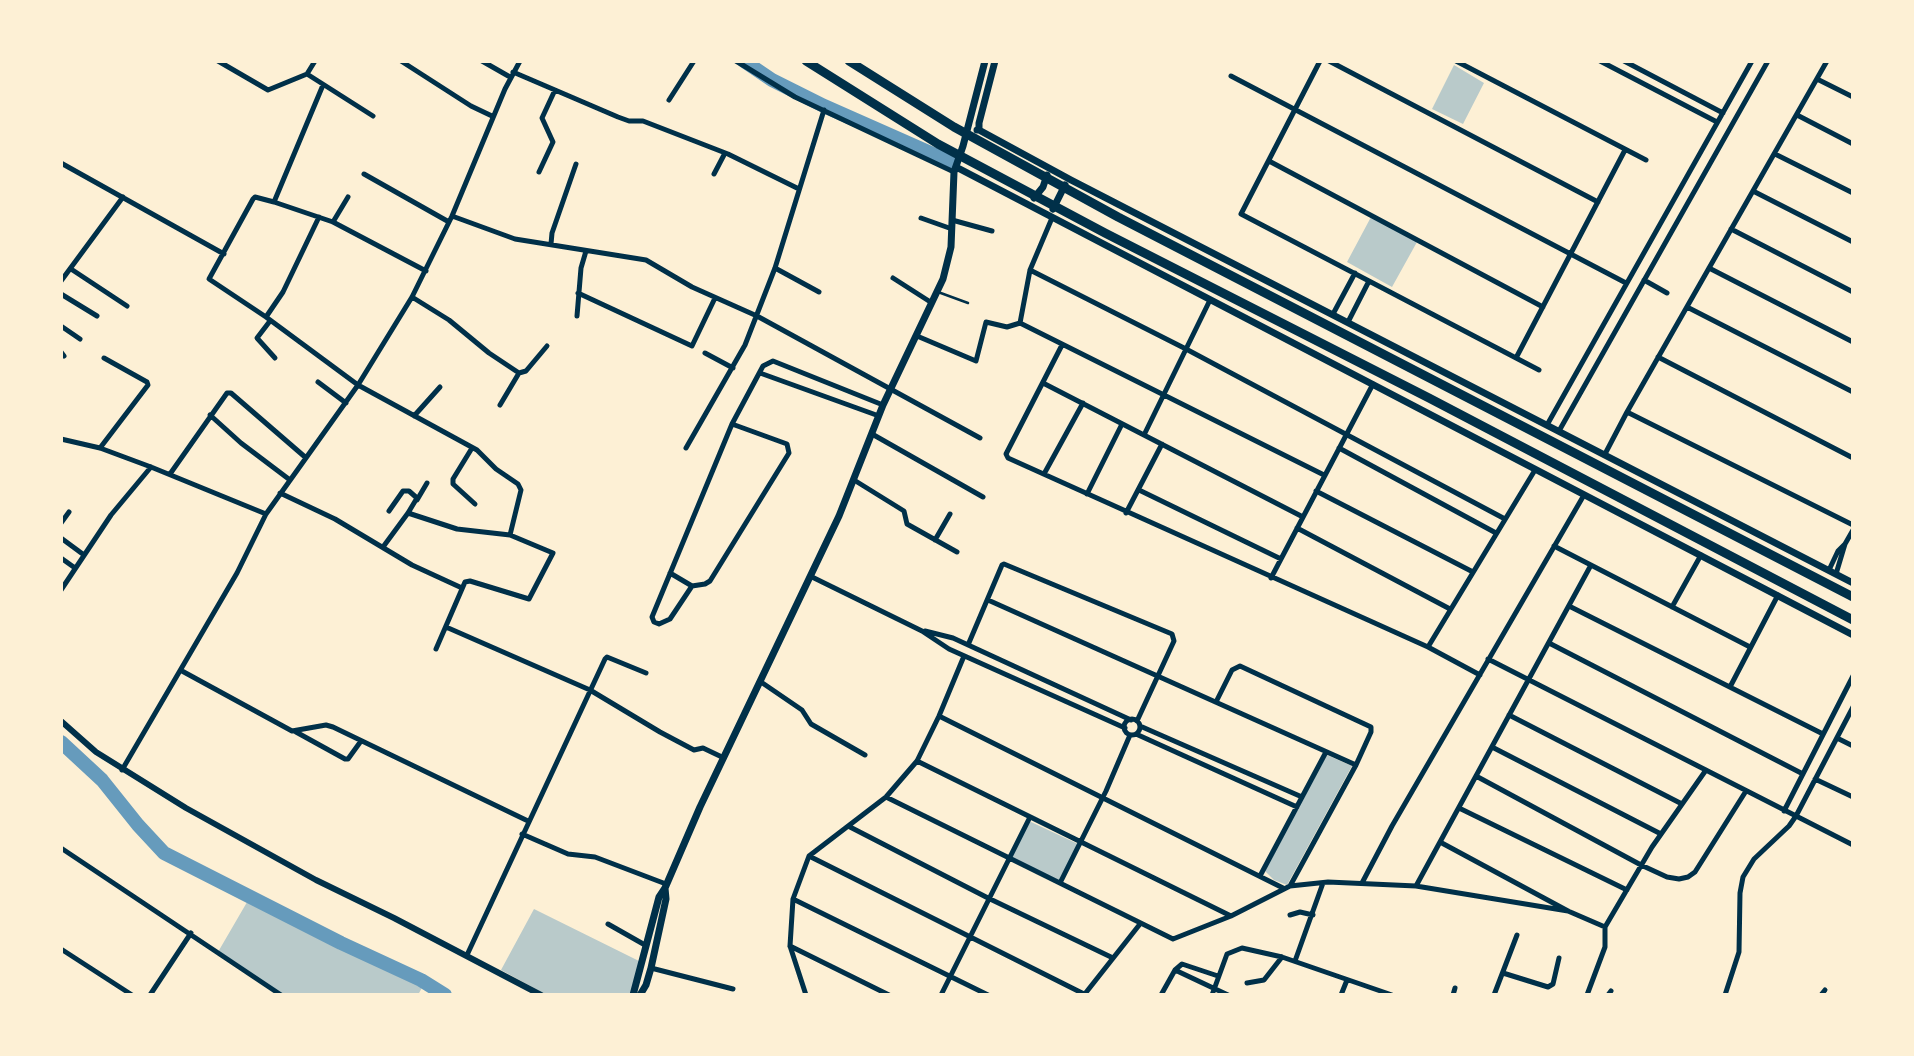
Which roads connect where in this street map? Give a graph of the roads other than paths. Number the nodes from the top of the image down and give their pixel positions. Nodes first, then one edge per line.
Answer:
1 (218, 61) edge
2 (315, 61) edge
3 (482, 61) edge
4 (520, 61) edge
5 (694, 61) edge
6 (736, 61) edge
7 (806, 61) edge
8 (849, 61) edge
9 (985, 61) edge
10 (995, 61) edge
11 (1320, 61) edge
12 (1329, 61) edge
13 (1456, 61) edge
14 (1478, 61) edge
15 (1600, 61) edge
16 (1624, 61) edge
17 (1768, 61) edge
18 (1827, 61) edge
19 (404, 62) edge
20 (1749, 62) edge
21 (1474, 71) junction
22 (307, 74) junction
23 (512, 75) junction
24 (1231, 76) dead end
25 (1817, 79) junction
26 (323, 85) junction
27 (555, 90) junction
28 (1853, 97) edge
29 (669, 100) dead end
30 (824, 110) junction
31 (1295, 110) junction
32 (1723, 113) junction
33 (1797, 115) junction
34 (373, 116) dead end
35 (492, 116) junction
36 (1717, 122) junction
37 (979, 130) junction
38 (1853, 144) edge
39 (963, 146) junction
40 (1625, 150) junction
41 (725, 153) junction
42 (1774, 154) junction
43 (1269, 160) junction
44 (1646, 160) dead end
45 (61, 163) edge
46 (576, 163) dead end
47 (1049, 168) junction
48 (955, 169) junction
49 (539, 172) dead end
50 (363, 174) dead end
51 (714, 174) dead end
52 (1070, 179) junction
53 (799, 189) junction
54 (1754, 191) junction
55 (1853, 194) edge
56 (123, 197) junction
57 (348, 197) dead end
58 (274, 202) junction
59 (1598, 202) junction
60 (1671, 203) junction
61 (1028, 205) junction
62 (1682, 211) junction
63 (319, 217) junction
64 (920, 218) dead end
65 (1050, 218) junction
66 (450, 219) junction
67 (333, 222) junction
68 (952, 225) junction
69 (1731, 229) junction
70 (992, 231) dead end
71 (1853, 243) edge
72 (551, 244) junction
73 (586, 251) junction
74 (1571, 253) junction
75 (224, 254) junction
76 (775, 268) junction
77 (1709, 268) junction
78 (71, 269) junction
79 (1030, 270) junction
80 (426, 271) junction
81 (1355, 273) junction
82 (892, 278) dead end
83 (1644, 280) junction
84 (61, 281) edge
85 (1369, 281) junction
86 (1626, 282) junction
87 (819, 292) dead end
88 (937, 292) junction
89 (1853, 292) edge
90 (579, 293) junction
91 (1667, 293) dead end
92 (61, 294) edge
93 (412, 297) junction
94 (715, 298) junction
95 (1210, 300) junction
96 (932, 303) junction
97 (968, 303) dead end
98 (127, 306) dead end
99 (1543, 307) junction
100 (1687, 307) junction
101 (1333, 314) junction
102 (97, 316) dead end
103 (577, 316) dead end
104 (757, 316) junction
105 (268, 319) junction
106 (1348, 322) junction
107 (1020, 323) junction
108 (61, 326) edge
109 (917, 336) junction
110 (80, 339) dead end
111 (1853, 342) edge
112 (1062, 345) junction
113 (547, 346) dead end
114 (1186, 349) junction
115 (705, 353) dead end
116 (1658, 357) junction
117 (104, 358) dead end
118 (275, 358) dead end
119 (1516, 358) junction
120 (733, 368) junction
121 (1539, 370) dead end
122 (519, 373) junction
123 (760, 373) junction
124 (1425, 375) junction
125 (318, 382) dead end
126 (1437, 382) junction
127 (1043, 383) junction
128 (1373, 384) junction
129 (358, 385) junction
130 (440, 387) dead end
131 (891, 388) junction
132 (1416, 391) junction
133 (1853, 392) edge
134 (1164, 394) junction
135 (1429, 398) junction
136 (346, 402) junction
137 (1083, 403) junction
138 (499, 405) dead end
139 (883, 405) junction
140 (1627, 412) junction
141 (210, 415) junction
142 (414, 416) junction
143 (879, 416) junction
144 (732, 424) junction
145 (1122, 424) junction
146 (1547, 425) junction
147 (1559, 431) junction
148 (872, 434) junction
149 (1346, 434) junction
150 (1144, 435) junction
151 (980, 438) dead end
152 (61, 439) edge
153 (1163, 444) junction
154 (100, 448) junction
155 (472, 448) junction
156 (686, 448) dead end
157 (1339, 448) junction
158 (1605, 454) junction
159 (305, 457) junction
160 (1853, 458) edge
161 (151, 467) junction
162 (1535, 470) junction
163 (170, 474) junction
164 (1044, 474) junction
165 (1324, 475) junction
166 (290, 480) junction
167 (854, 480) junction
168 (427, 483) dead end
169 (1139, 490) junction
170 (1316, 491) junction
171 (280, 494) junction
172 (1087, 494) junction
173 (1584, 495) junction
174 (983, 498) dead end
175 (417, 500) junction
176 (475, 504) dead end
177 (69, 512) dead end
178 (389, 512) dead end
179 (408, 513) junction
180 (950, 513) dead end
181 (1126, 513) junction
182 (266, 514) junction
183 (1303, 517) junction
184 (1505, 519) junction
185 (61, 523) edge
186 (1297, 528) junction
187 (1853, 528) edge
188 (1496, 533) junction
189 (510, 535) junction
190 (61, 538) edge
191 (935, 540) junction
192 (1554, 546) junction
193 (383, 547) junction
194 (957, 552) dead end
195 (84, 555) junction
196 (1701, 555) junction
197 (61, 558) edge
198 (1281, 559) junction
199 (1591, 565) junction
200 (75, 568) junction
201 (1473, 572) junction
202 (1832, 572) junction
203 (670, 573) junction
204 (810, 576) junction
205 (1271, 578) junction
206 (1853, 583) edge
207 (692, 586) junction
208 (461, 588) junction
209 (61, 590) edge
210 (1778, 595) junction
211 (1853, 597) edge
212 (988, 600) junction
213 (1569, 606) junction
214 (1672, 607) junction
215 (1450, 609) junction
216 (1853, 620) edge
217 (446, 627) junction
218 (922, 631) junction
219 (1853, 635) edge
220 (1549, 643) junction
221 (968, 645) junction
222 (1428, 647) junction
223 (1750, 647) junction
224 (436, 649) dead end
225 (964, 656) junction
226 (1489, 659) junction
227 (182, 671) junction
228 (646, 673) dead end
229 (1157, 675) junction
230 (1480, 675) junction
231 (1853, 676) edge
232 (1529, 680) junction
233 (761, 682) junction
234 (1730, 687) junction
235 (590, 690) junction
236 (1216, 702) junction
237 (1853, 707) edge
238 (1510, 715) junction
239 (939, 716) junction
240 (61, 721) edge
241 (1136, 722) junction
242 (1125, 728) junction
243 (296, 732) junction
244 (1133, 734) junction
245 (1823, 734) junction
246 (1837, 738) junction
247 (361, 741) junction
248 (1853, 746) edge
249 (1492, 747) junction
250 (1326, 752) junction
251 (865, 755) dead end
252 (724, 758) junction
253 (917, 761) junction
254 (1356, 765) junction
255 (124, 766) junction
256 (1706, 770) junction
257 (1803, 774) junction
258 (1476, 776) junction
259 (1815, 779) junction
260 (1746, 791) junction
261 (887, 797) junction
262 (1302, 797) junction
263 (1853, 797) edge
264 (1102, 798) junction
265 (1682, 804) junction
266 (1297, 807) junction
267 (1459, 808) junction
268 (1784, 811) junction
269 (1796, 816) junction
270 (1030, 817) junction
271 (527, 821) junction
272 (850, 827) junction
273 (522, 834) junction
274 (1661, 834) junction
275 (1080, 842) junction
276 (1440, 842) junction
277 (1853, 845) edge
278 (61, 848) edge
279 (809, 856) junction
280 (1009, 858) junction
281 (1641, 865) junction
282 (1260, 876) junction
283 (1328, 882) junction
284 (1060, 883) junction
285 (1362, 883) junction
286 (666, 886) junction
287 (1290, 886) junction
288 (1416, 887) junction
289 (1283, 888) junction
290 (1627, 890) junction
291 (793, 898) junction
292 (988, 898) junction
293 (1568, 911) junction
294 (1290, 915) dead end
295 (1312, 915) junction
296 (1231, 916) junction
297 (608, 924) dead end
298 (1140, 924) junction
299 (1605, 927) junction
300 (191, 933) junction
301 (1517, 935) dead end
302 (970, 936) junction
303 (645, 945) junction
304 (790, 946) junction
305 (61, 949) edge
306 (468, 954) junction
307 (1282, 957) junction
308 (1113, 958) junction
309 (1559, 958) dead end
310 (1295, 961) junction
311 (651, 968) junction
312 (1175, 970) junction
313 (1503, 973) junction
314 (950, 976) junction
315 (1218, 976) junction
316 (1347, 980) junction
317 (1247, 983) dead end
318 (733, 989) dead end
319 (1213, 992) edge
320 (132, 995) edge
321 (150, 995) edge
322 (281, 995) edge
323 (541, 995) edge
324 (633, 995) edge
325 (640, 995) edge
326 (806, 995) edge
327 (889, 995) edge
328 (941, 995) edge
329 (988, 995) edge
330 (1084, 995) edge
331 (1161, 995) edge
332 (1228, 995) edge
333 (1341, 995) edge
334 (1392, 995) edge
335 (1494, 995) edge
336 (1587, 995) edge
337 (1725, 995) edge

1 - 22 street
2 - 22 street
3 - 23 street
4 - 23 street
5 - 29 street
6 - 30 street
7 - 132 highway
8 - 124 highway
9 - 39 main road
10 - 37 main road
11 - 31 street
12 - 59 street
13 - 21 street
14 - 21 street
15 - 36 street
16 - 32 street
17 - 62 street
18 - 25 street
19 - 35 street
20 - 32 street
21 - 40 street
22 - 26 street
23 - 27 street
23 - 35 street
24 - 31 street
25 - 28 street
25 - 33 street
26 - 34 street
26 - 58 street
27 - 41 street
27 - 49 street
30 - 48 street
30 - 53 street
31 - 43 street
31 - 74 street
32 - 36 street
33 - 38 street
33 - 42 street
35 - 66 street
36 - 60 street
37 - 39 main road
37 - 47 main road
39 - 48 main road
40 - 44 street
40 - 59 street
41 - 51 street
41 - 53 street
42 - 54 street
42 - 55 street
43 - 81 street
43 - 99 street
45 - 56 street
46 - 72 street
47 - 52 main road
47 - 61 main road
48 - 61 main road
48 - 68 main road
50 - 66 street
52 - 65 main road
52 - 101 main road
53 - 76 street
54 - 69 street
54 - 71 street
56 - 75 street
56 - 78 street
57 - 67 street
58 - 63 street
58 - 75 street
59 - 74 street
60 - 62 street
60 - 86 street
61 - 65 main road
62 - 83 street
63 - 67 street
63 - 105 street
64 - 68 street
65 - 79 street
65 - 95 main road
66 - 72 street
66 - 80 street
67 - 80 street
68 - 70 street
68 - 88 main road
69 - 77 street
69 - 89 street
72 - 73 street
73 - 90 street
73 - 94 street
74 - 86 street
74 - 99 street
75 - 105 street
76 - 87 street
76 - 104 street
77 - 100 street
77 - 111 street
78 - 84 street
78 - 98 street
79 - 107 street
79 - 114 street
80 - 93 street
81 - 85 street
81 - 101 street
82 - 96 street
83 - 91 street
83 - 147 street
85 - 106 street
85 - 119 street
86 - 146 street
88 - 96 main road
88 - 97 lane
90 - 94 street
90 - 103 street
92 - 102 street
93 - 122 street
93 - 129 street
94 - 104 street
95 - 114 street
95 - 128 main road
96 - 109 main road
99 - 119 street
100 - 116 street
100 - 133 street
101 - 106 main road
104 - 120 street
104 - 131 street
105 - 118 street
105 - 129 street
106 - 146 main road
107 - 109 street
107 - 112 street
108 - 110 street
109 - 131 main road
112 - 127 street
112 - 134 street
113 - 122 street
114 - 134 street
114 - 149 street
115 - 120 street
116 - 140 street
116 - 160 street
117 - 154 street
119 - 121 street
120 - 156 street
122 - 138 street
123 - 139 street
123 - 143 street
123 - 144 street
124 - 126 highway
124 - 132 highway
125 - 136 street
126 - 135 highway
126 - 211 highway
127 - 137 street
127 - 164 street
128 - 149 street
128 - 162 main road
129 - 136 street
129 - 142 street
130 - 142 street
131 - 139 main road
131 - 151 street
132 - 135 highway
134 - 150 street
134 - 165 street
135 - 216 highway
136 - 159 street
137 - 145 street
137 - 164 street
139 - 143 main road
140 - 158 street
140 - 187 street
141 - 159 street
141 - 163 street
141 - 166 street
142 - 155 street
143 - 148 main road
144 - 203 street
144 - 207 street
145 - 150 street
145 - 172 street
146 - 147 main road
147 - 158 main road
148 - 167 main road
148 - 174 street
149 - 157 street
149 - 184 street
150 - 153 street
152 - 154 street
153 - 169 street
153 - 183 street
154 - 161 street
155 - 176 street
155 - 189 street
157 - 165 street
157 - 188 street
158 - 202 main road
159 - 166 street
161 - 163 street
161 - 195 street
162 - 173 main road
162 - 184 street
163 - 182 street
164 - 172 street
165 - 170 street
166 - 171 street
167 - 191 street
167 - 204 main road
168 - 175 street
169 - 181 street
169 - 198 street
170 - 183 street
170 - 201 street
171 - 182 street
171 - 193 street
172 - 181 street
173 - 192 street
173 - 196 main road
175 - 178 street
175 - 179 street
177 - 185 street
179 - 189 street
179 - 193 street
180 - 191 street
181 - 205 street
182 - 227 street
183 - 186 street
184 - 188 street
186 - 198 street
186 - 215 street
187 - 202 street
188 - 201 street
189 - 208 street
190 - 195 street
191 - 194 street
192 - 199 street
192 - 226 street
193 - 208 street
195 - 200 street
196 - 210 main road
196 - 214 street
197 - 200 street
198 - 205 street
199 - 213 street
199 - 214 street
200 - 209 street
201 - 215 street
202 - 206 main road
203 - 207 street
203 - 207 street
204 - 218 street
204 - 233 main road
205 - 222 street
208 - 217 street
210 - 219 main road
210 - 223 street
212 - 221 street
212 - 229 street
212 - 229 street
213 - 220 street
213 - 234 street
214 - 223 street
215 - 222 street
217 - 224 street
217 - 235 street
218 - 221 street
218 - 225 street
220 - 232 street
220 - 257 street
221 - 241 street
222 - 230 street
223 - 234 street
225 - 239 street
225 - 242 street
226 - 230 street
226 - 232 street
227 - 243 street
227 - 255 street
228 - 235 street
229 - 236 street
229 - 241 street
230 - 285 street
231 - 245 street
232 - 238 street
232 - 256 street
233 - 251 street
233 - 252 main road
234 - 245 street
235 - 252 street
235 - 271 street
236 - 250 street
236 - 254 street
237 - 246 street
238 - 249 street
238 - 265 street
239 - 253 street
239 - 264 street
240 - 255 street
241 - 242 street
241 - 244 street
241 - 262 street
242 - 244 street
243 - 247 street
243 - 247 street
244 - 264 street
244 - 266 street
245 - 257 street
246 - 248 street
246 - 259 street
247 - 271 street
249 - 258 street
249 - 274 street
250 - 254 street
250 - 262 street
252 - 286 main road
253 - 261 street
253 - 270 street
254 - 287 street
255 - 306 street
256 - 260 street
256 - 265 street
257 - 268 street
258 - 267 street
258 - 281 street
259 - 263 street
259 - 269 street
260 - 268 street
260 - 281 street
261 - 272 street
261 - 280 street
262 - 266 street
264 - 275 street
264 - 282 street
265 - 274 street
266 - 282 street
267 - 276 street
267 - 290 street
268 - 269 street
269 - 277 street
269 - 337 street
270 - 275 street
270 - 280 street
271 - 273 street
272 - 279 street
272 - 292 street
273 - 286 street
273 - 306 street
274 - 281 street
275 - 284 street
275 - 296 street
276 - 288 street
276 - 293 street
278 - 300 street
279 - 291 street
279 - 302 street
280 - 284 street
280 - 292 street
281 - 290 street
282 - 289 street
283 - 285 street
283 - 287 street
283 - 295 street
284 - 298 street
285 - 288 street
286 - 303 main road
286 - 311 main road
287 - 289 street
288 - 293 street
289 - 296 street
290 - 299 street
291 - 304 street
291 - 314 street
292 - 302 street
292 - 308 street
293 - 299 street
294 - 295 street
295 - 310 street
296 - 298 street
297 - 303 street
298 - 308 street
299 - 336 street
300 - 321 street
300 - 322 street
301 - 313 street
302 - 314 street
302 - 330 street
303 - 324 main road
304 - 326 street
304 - 327 street
305 - 320 street
306 - 323 street
307 - 310 street
307 - 315 street
307 - 317 street
308 - 330 street
309 - 313 street
310 - 316 street
311 - 318 street
311 - 325 main road
312 - 315 street
312 - 319 street
312 - 331 street
313 - 335 street
314 - 328 street
314 - 329 street
315 - 319 street
316 - 333 street
316 - 334 street
319 - 332 street

